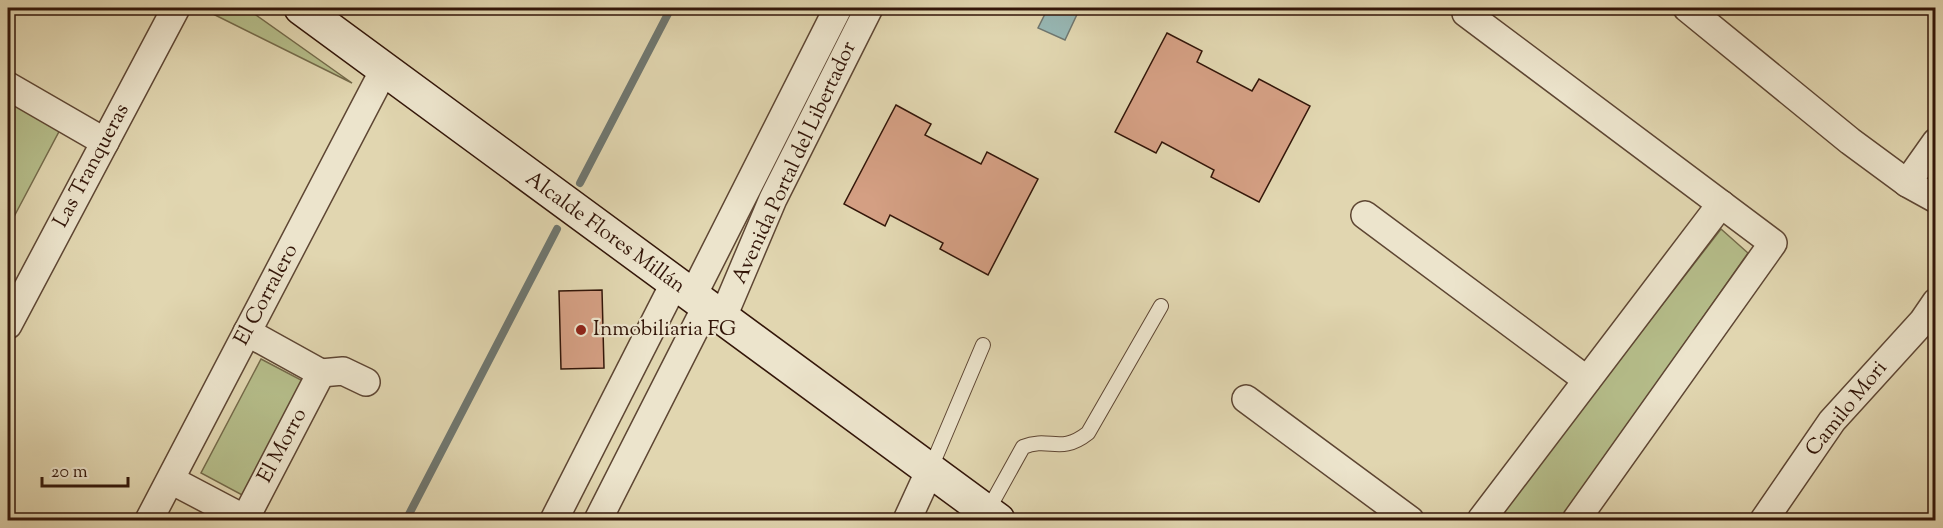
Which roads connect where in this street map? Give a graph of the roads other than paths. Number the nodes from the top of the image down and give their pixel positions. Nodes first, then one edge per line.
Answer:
1 (176, 8) edge
2 (301, 8) edge
3 (838, 8) edge
4 (869, 8) edge
5 (1687, 8) edge
6 (1466, 13) dead end
7 (384, 70) junction
8 (8, 86) edge
9 (105, 142) junction
10 (1935, 142) edge
11 (1907, 183) junction
12 (1935, 199) edge
13 (1721, 204) junction
14 (1365, 215) dead end
15 (698, 302) junction
16 (1935, 302) edge
17 (1161, 306) dead end
18 (8, 326) edge
19 (247, 332) junction
20 (983, 345) dead end
21 (321, 373) junction
22 (1587, 380) junction
23 (366, 382) dead end
24 (1246, 399) dead end
25 (930, 470) junction
26 (171, 480) junction
27 (987, 518) edge
28 (149, 520) edge
29 (247, 520) edge
30 (555, 520) edge
31 (598, 520) edge
32 (907, 520) edge
33 (1410, 520) edge
34 (1481, 520) edge
35 (1576, 520) edge
36 (1764, 520) edge

1 - 9 street, Las Tranqueras
2 - 7 street, Alcalde Flores Millán
3 - 15 street, Avenida Portal del Libertador
4 - 15 street, Avenida Portal del Libertador
5 - 11 street
6 - 13 street
7 - 15 street, Alcalde Flores Millán
7 - 19 street, El Corralero
8 - 9 street
9 - 18 street, Las Tranqueras
10 - 11 street
11 - 12 street
13 - 22 street
13 - 35 street
14 - 22 street
15 - 25 street, Alcalde Flores Millán
15 - 30 street, Avenida Portal del Libertador
15 - 31 street, Avenida Portal del Libertador
16 - 36 street, Camilo Mori
17 - 27 lane
19 - 21 street
19 - 26 street, El Corralero
20 - 25 lane
21 - 23 street
21 - 29 street, El Morro
22 - 34 street
24 - 33 street
25 - 27 street, Alcalde Flores Millán
25 - 32 street
26 - 28 street, El Corralero
26 - 29 street, El Morro

